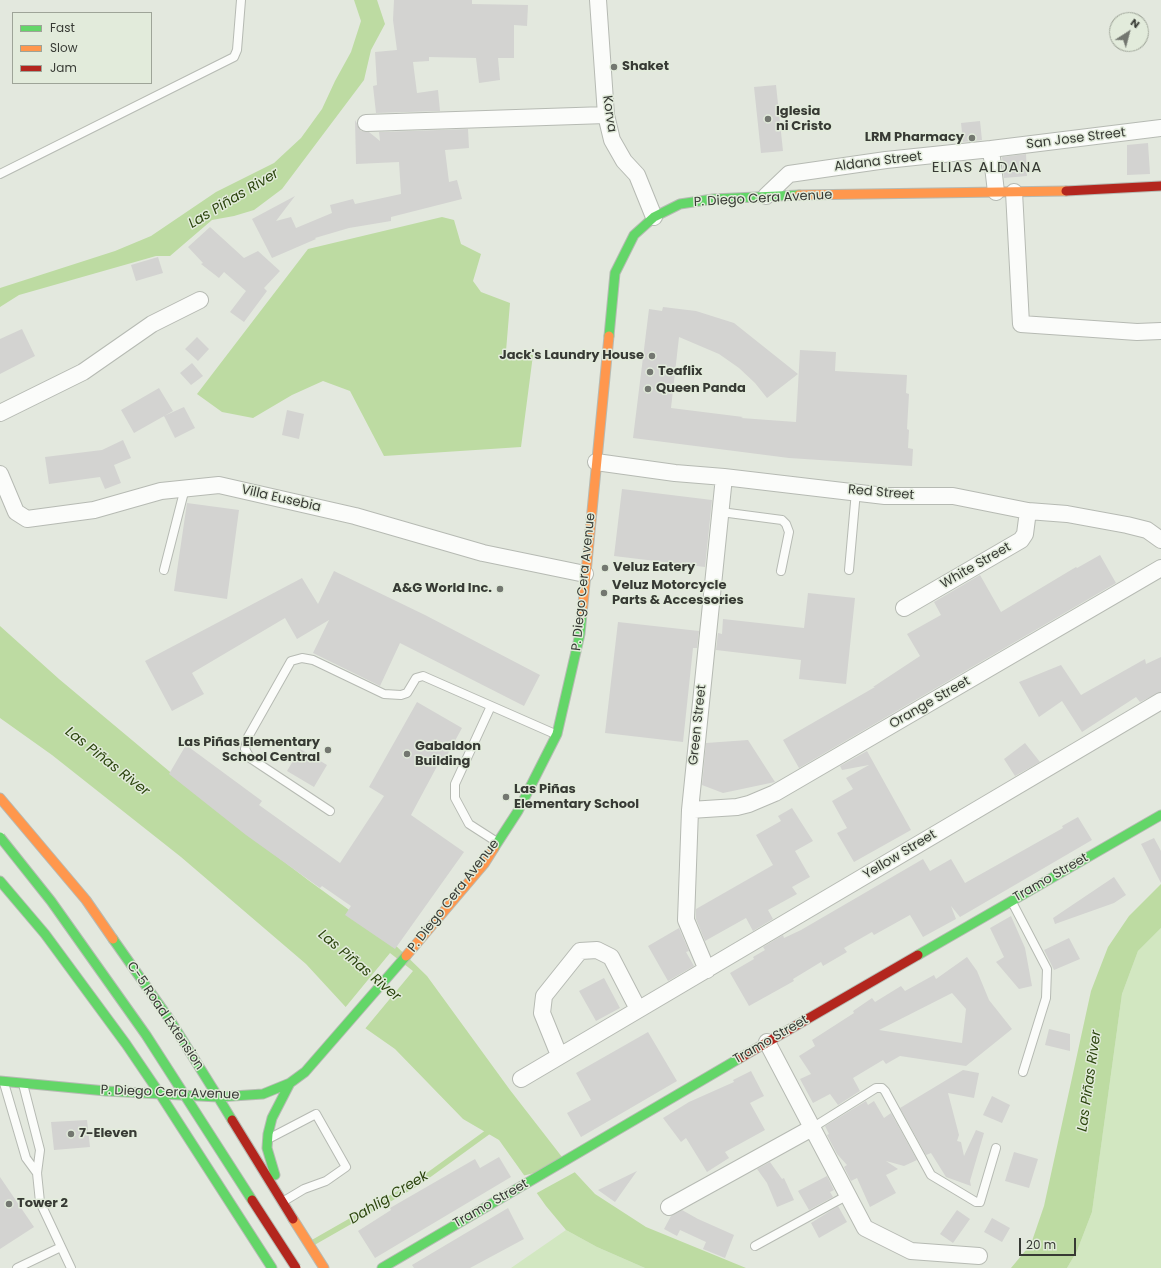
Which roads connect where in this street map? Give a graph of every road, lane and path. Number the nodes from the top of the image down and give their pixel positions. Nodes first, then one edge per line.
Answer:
1 (241, 0) edge
2 (598, 0) edge
3 (606, 115) junction
4 (366, 124) dead end
5 (1161, 128) edge
6 (991, 149) junction
7 (0, 174) edge
8 (1161, 186) edge
9 (996, 192) junction
10 (1014, 192) junction
11 (766, 196) junction
12 (654, 217) junction
13 (200, 300) dead end
14 (1161, 331) edge
15 (0, 413) edge
16 (596, 462) junction
17 (0, 474) edge
18 (724, 476) junction
19 (184, 488) junction
20 (856, 491) junction
21 (1028, 511) junction
22 (720, 512) junction
23 (1161, 540) edge
24 (1161, 568) edge
25 (164, 570) dead end
26 (849, 570) dead end
27 (781, 571) dead end
28 (585, 574) junction
29 (904, 608) dead end
30 (1161, 701) edge
31 (491, 706) junction
32 (557, 734) junction
33 (0, 798) edge
34 (690, 810) junction
35 (330, 811) dead end
36 (1161, 815) edge
37 (0, 837) edge
38 (498, 843) junction
39 (0, 880) edge
40 (1011, 901) junction
41 (707, 970) junction
42 (638, 1009) junction
43 (767, 1042) junction
44 (559, 1055) junction
45 (1024, 1072) dead end
46 (521, 1079) dead end
47 (2, 1081) edge
48 (290, 1083) junction
49 (23, 1084) junction
50 (160, 1094) junction
51 (218, 1097) junction
52 (812, 1128) junction
53 (267, 1140) junction
54 (996, 1148) dead end
55 (37, 1173) junction
56 (848, 1195) junction
57 (285, 1202) junction
58 (669, 1207) dead end
59 (756, 1246) dead end
60 (61, 1247) junction
61 (978, 1256) dead end
62 (18, 1268) edge
63 (71, 1268) edge
64 (272, 1268) edge
65 (296, 1268) edge
66 (324, 1268) edge
67 (382, 1268) edge

1 - 7 lane
2 - 3 street, Korva
3 - 4 street
3 - 12 street, Korva
5 - 6 street, San Jose Street
6 - 9 street
6 - 11 street, Aldana Street
8 - 10 main road, P. Diego Cera Avenue
9 - 10 main road, P. Diego Cera Avenue
9 - 11 main road, P. Diego Cera Avenue
10 - 14 street
11 - 12 main road, P. Diego Cera Avenue
12 - 16 main road, P. Diego Cera Avenue
13 - 15 street
16 - 18 street, Red Street
16 - 28 main road, P. Diego Cera Avenue
17 - 19 street, Villa Eusebia
18 - 20 street, Red Street
18 - 22 street, Green Street
19 - 25 lane
19 - 28 street, Villa Eusebia
20 - 21 street, Red Street
20 - 26 lane
21 - 23 street, Red Street
21 - 29 street, White Street
22 - 27 lane
22 - 34 street, Green Street
24 - 34 street, Orange Street
28 - 32 main road, P. Diego Cera Avenue
30 - 41 street, Yellow Street
31 - 32 lane
31 - 35 lane
31 - 38 lane
32 - 38 main road, P. Diego Cera Avenue
33 - 51 main road, C-5 Road Extension
34 - 41 street, Green Street
36 - 40 main road, Tramo Street
37 - 65 main road, C-5 Road Extension, bridge
38 - 48 main road, P. Diego Cera Avenue
39 - 50 main road
40 - 43 main road, Tramo Street
40 - 45 lane
41 - 42 street, Yellow Street
42 - 44 street, Yellow Street
42 - 44 street
43 - 52 street
43 - 67 main road, Tramo Street
44 - 46 street, Yellow Street
47 - 49 main road, P. Diego Cera Avenue
47 - 55 lane
48 - 51 main road, P. Diego Cera Avenue
48 - 53 main road
49 - 50 main road, P. Diego Cera Avenue
49 - 55 lane
50 - 51 main road, P. Diego Cera Avenue
50 - 64 main road
51 - 57 main road, C-5 Road Extension
52 - 54 lane
52 - 56 street
52 - 58 street
53 - 57 main road
53 - 57 lane
55 - 60 lane
56 - 59 lane
56 - 61 street
57 - 66 main road, C-5 Road Extension
60 - 62 lane
60 - 63 lane

